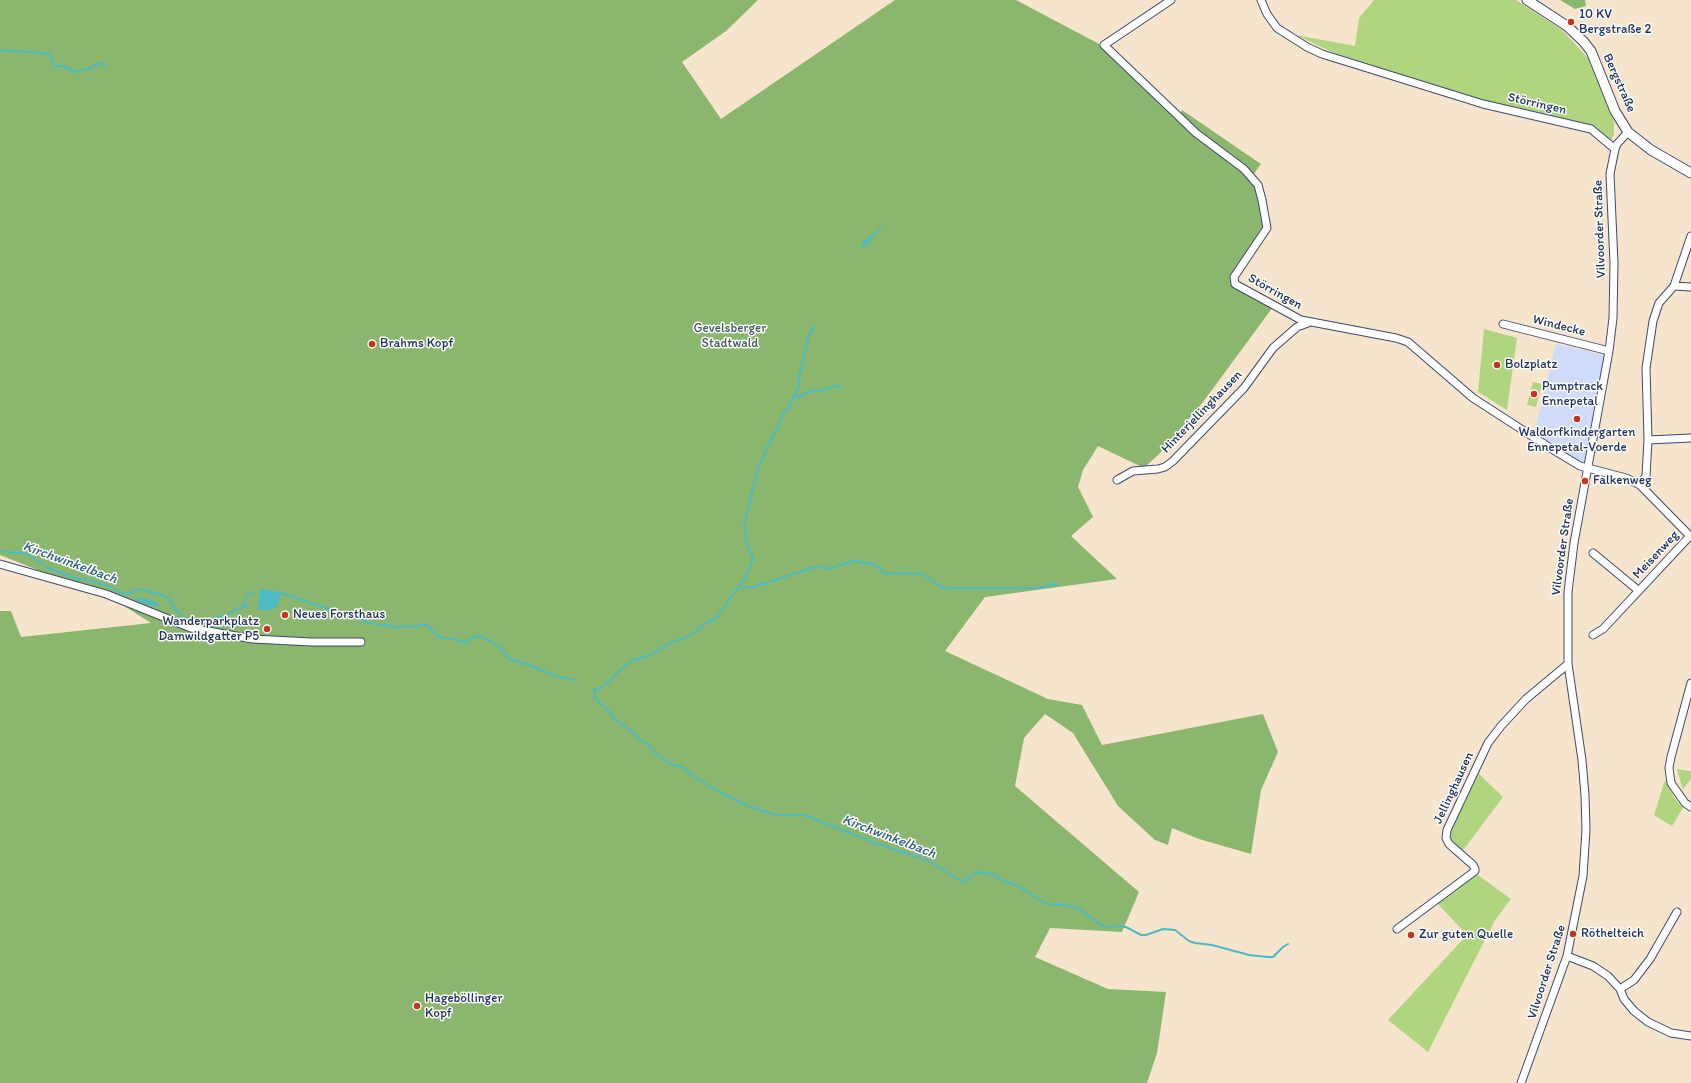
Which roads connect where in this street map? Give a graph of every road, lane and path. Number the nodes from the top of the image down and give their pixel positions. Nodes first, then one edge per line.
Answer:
1 (1171, 0) edge
2 (1261, 0) edge
3 (1527, 0) edge
4 (1628, 132) junction
5 (1615, 149) junction
6 (1691, 173) edge
7 (1691, 236) edge
8 (1674, 286) junction
9 (1691, 287) edge
10 (1308, 323) junction
11 (1503, 324) dead end
12 (1610, 351) junction
13 (1691, 438) edge
14 (1648, 440) junction
15 (1588, 468) junction
16 (1117, 480) dead end
17 (1640, 486) junction
18 (1690, 536) edge
19 (1593, 553) dead end
20 (0, 564) edge
21 (1639, 591) junction
22 (1593, 634) dead end
23 (361, 642) dead end
24 (1568, 664) junction
25 (1691, 683) edge
26 (1691, 807) edge
27 (1677, 912) dead end
28 (1397, 929) dead end
29 (1567, 956) junction
30 (1620, 989) junction
31 (1691, 1036) edge
32 (1521, 1083) edge

1 - 10 street, Störringen
2 - 5 street, Störringen
3 - 4 street, Bergstraße
4 - 5 street, Vilvoorder Straße
4 - 6 street, Bergstraße
5 - 12 street, Vilvoorder Straße
7 - 8 street
8 - 9 street
8 - 14 street
10 - 15 street, Störringen
10 - 16 street, Hinterjellinghausen
11 - 12 street, Windecke
12 - 15 street, Vilvoorder Straße
13 - 14 street
14 - 17 street
15 - 17 street, Störringen
15 - 24 street, Vilvoorder Straße
17 - 18 street, Störringen
18 - 21 street, Meisenweg
19 - 21 street, Meisenweg
20 - 23 street
21 - 22 street, Meisenweg
24 - 28 street, Jellinghausen
24 - 29 street, Vilvoorder Straße
25 - 26 street
27 - 30 street
29 - 30 street
29 - 32 street, Vilvoorder Straße
30 - 31 street

